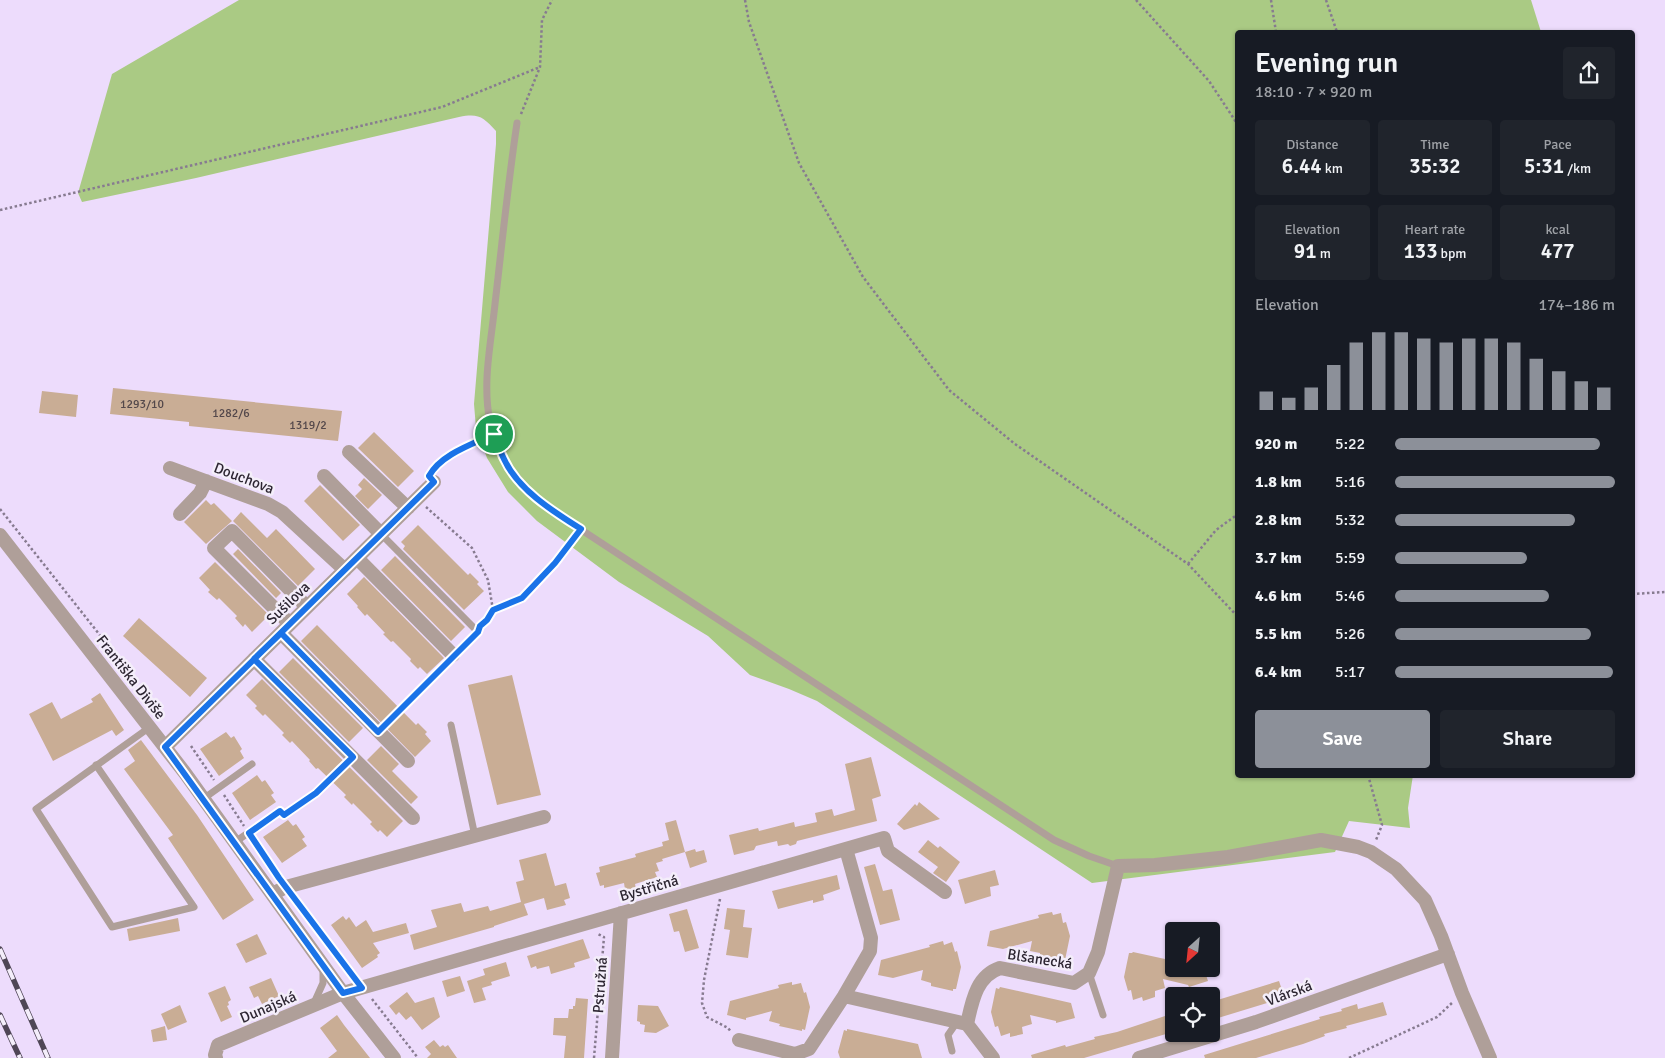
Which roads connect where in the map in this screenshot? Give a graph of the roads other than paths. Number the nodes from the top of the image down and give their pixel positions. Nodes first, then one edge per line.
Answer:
1 (517, 123) road end
2 (350, 452) dead end
3 (170, 468) dead end
4 (324, 476) dead end
5 (206, 481) junction
6 (434, 482) road end
7 (413, 503) junction
8 (180, 514) dead end
9 (381, 534) junction
10 (0, 535) edge
11 (357, 558) junction
12 (345, 570) junction
13 (307, 607) junction
14 (285, 628) junction
15 (478, 632) road end
16 (453, 655) road end
17 (254, 659) junction
18 (451, 725) dead end
19 (150, 727) junction
20 (165, 747) junction
21 (408, 761) dead end
22 (252, 764) dead end
23 (96, 765) junction
24 (203, 798) junction
25 (280, 811) road end
26 (544, 817) dead end
27 (413, 818) dead end
28 (475, 836) junction
29 (235, 842) junction
30 (846, 849) junction
31 (1118, 866) junction
32 (945, 892) dead end
33 (272, 894) junction
34 (621, 913) junction
35 (1448, 954) junction
36 (323, 966) junction
37 (1089, 974) junction
38 (343, 993) junction
39 (844, 996) junction
40 (313, 1006) junction
41 (1103, 1015) dead end
42 (962, 1023) junction
43 (739, 1040) road end
44 (952, 1051) dead end
45 (216, 1058) edge
46 (394, 1058) edge
47 (612, 1058) edge
48 (994, 1058) edge
49 (1139, 1058) edge
50 (1490, 1058) edge

1 - 31 lane
2 - 7 street
3 - 5 street, Douchova
4 - 9 street
5 - 8 street
5 - 12 street, Douchova
6 - 7 street, Sušilova
7 - 9 street, Sušilova
9 - 11 street, Sušilova
9 - 15 lane
10 - 19 street, Františka Diviše
11 - 12 street, Sušilova
11 - 16 street
12 - 13 street, Sušilova
13 - 14 street, Sušilova
13 - 14 street
14 - 17 street, Sušilova
14 - 21 street
17 - 20 street, Sušilova
17 - 27 street
18 - 28 lane
19 - 20 street, Františka Diviše
19 - 23 lane
20 - 24 street, Františka Diviše
22 - 24 lane
23 - 23 lane
24 - 29 street, Františka Diviše
25 - 29 lane
26 - 28 street
28 - 33 street
29 - 33 street, Františka Diviše
30 - 32 street, Bystřičná
30 - 34 street, Bystřičná
30 - 39 street
31 - 35 street
31 - 37 street, Blšanecká
33 - 36 street, Františka Diviše
34 - 38 street, Bystřičná
34 - 47 street, Pstružná
35 - 49 street, Vlárská
35 - 50 street
36 - 38 street, Františka Diviše
36 - 40 lane
37 - 41 lane
37 - 42 street, Blšanecká
38 - 40 street, Dunajská
38 - 46 street, Františka Diviše
39 - 42 street
39 - 43 street
40 - 45 street, Dunajská
42 - 44 lane
42 - 48 street

